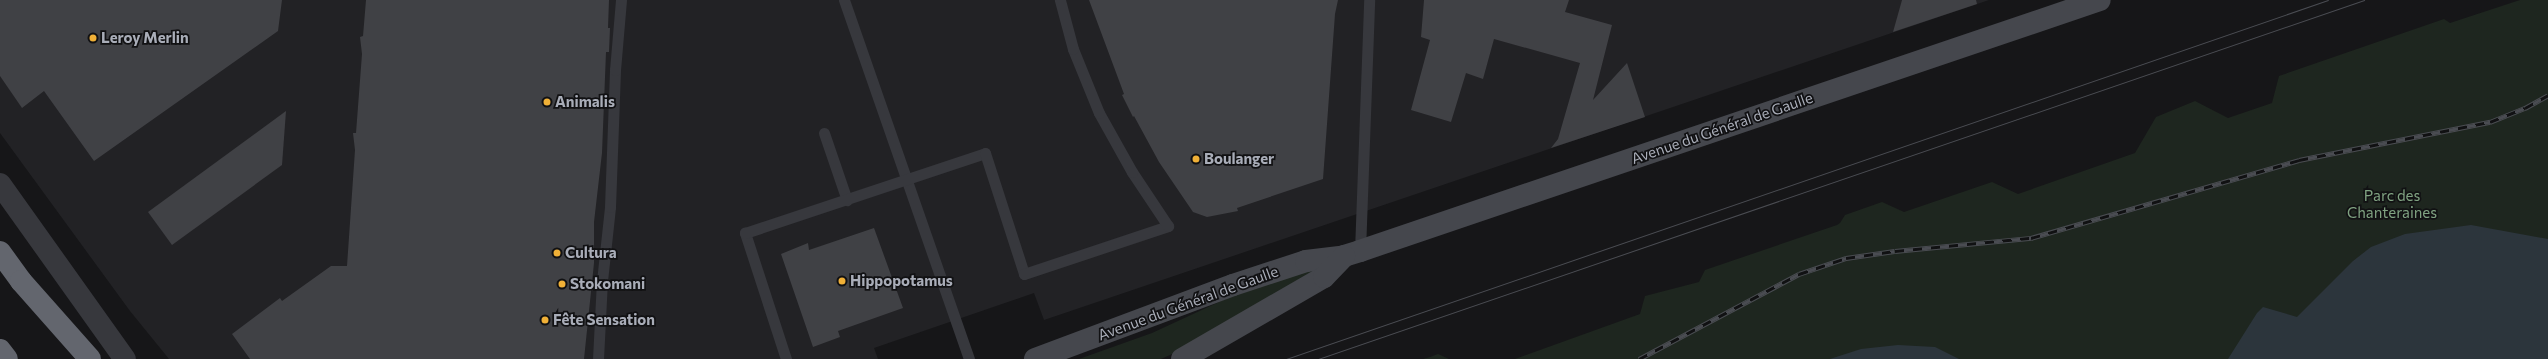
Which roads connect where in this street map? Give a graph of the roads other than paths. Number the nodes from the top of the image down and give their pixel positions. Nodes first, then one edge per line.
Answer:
1 (621, 0) edge
2 (844, 0) edge
3 (1060, 0) edge
4 (1369, 0) edge
5 (2100, 0) edge
6 (824, 134) dead end
7 (907, 179) junction
8 (0, 184) edge
9 (847, 200) junction
10 (0, 252) edge
11 (1352, 253) junction
12 (0, 350) edge
13 (7, 359) edge
14 (90, 359) edge
15 (125, 359) edge
16 (598, 359) edge
17 (786, 359) edge
18 (969, 359) edge
19 (1035, 359) edge
20 (1182, 359) edge

1 - 16 lane
2 - 7 lane
3 - 7 lane
4 - 11 lane
5 - 11 main road, Avenue du Général de Gaulle
6 - 9 lane
7 - 9 lane
7 - 18 lane
8 - 15 street
9 - 17 lane
10 - 14 highway
11 - 19 main road, Avenue du Général de Gaulle
11 - 20 main road, Avenue du Général de Gaulle
12 - 13 highway

